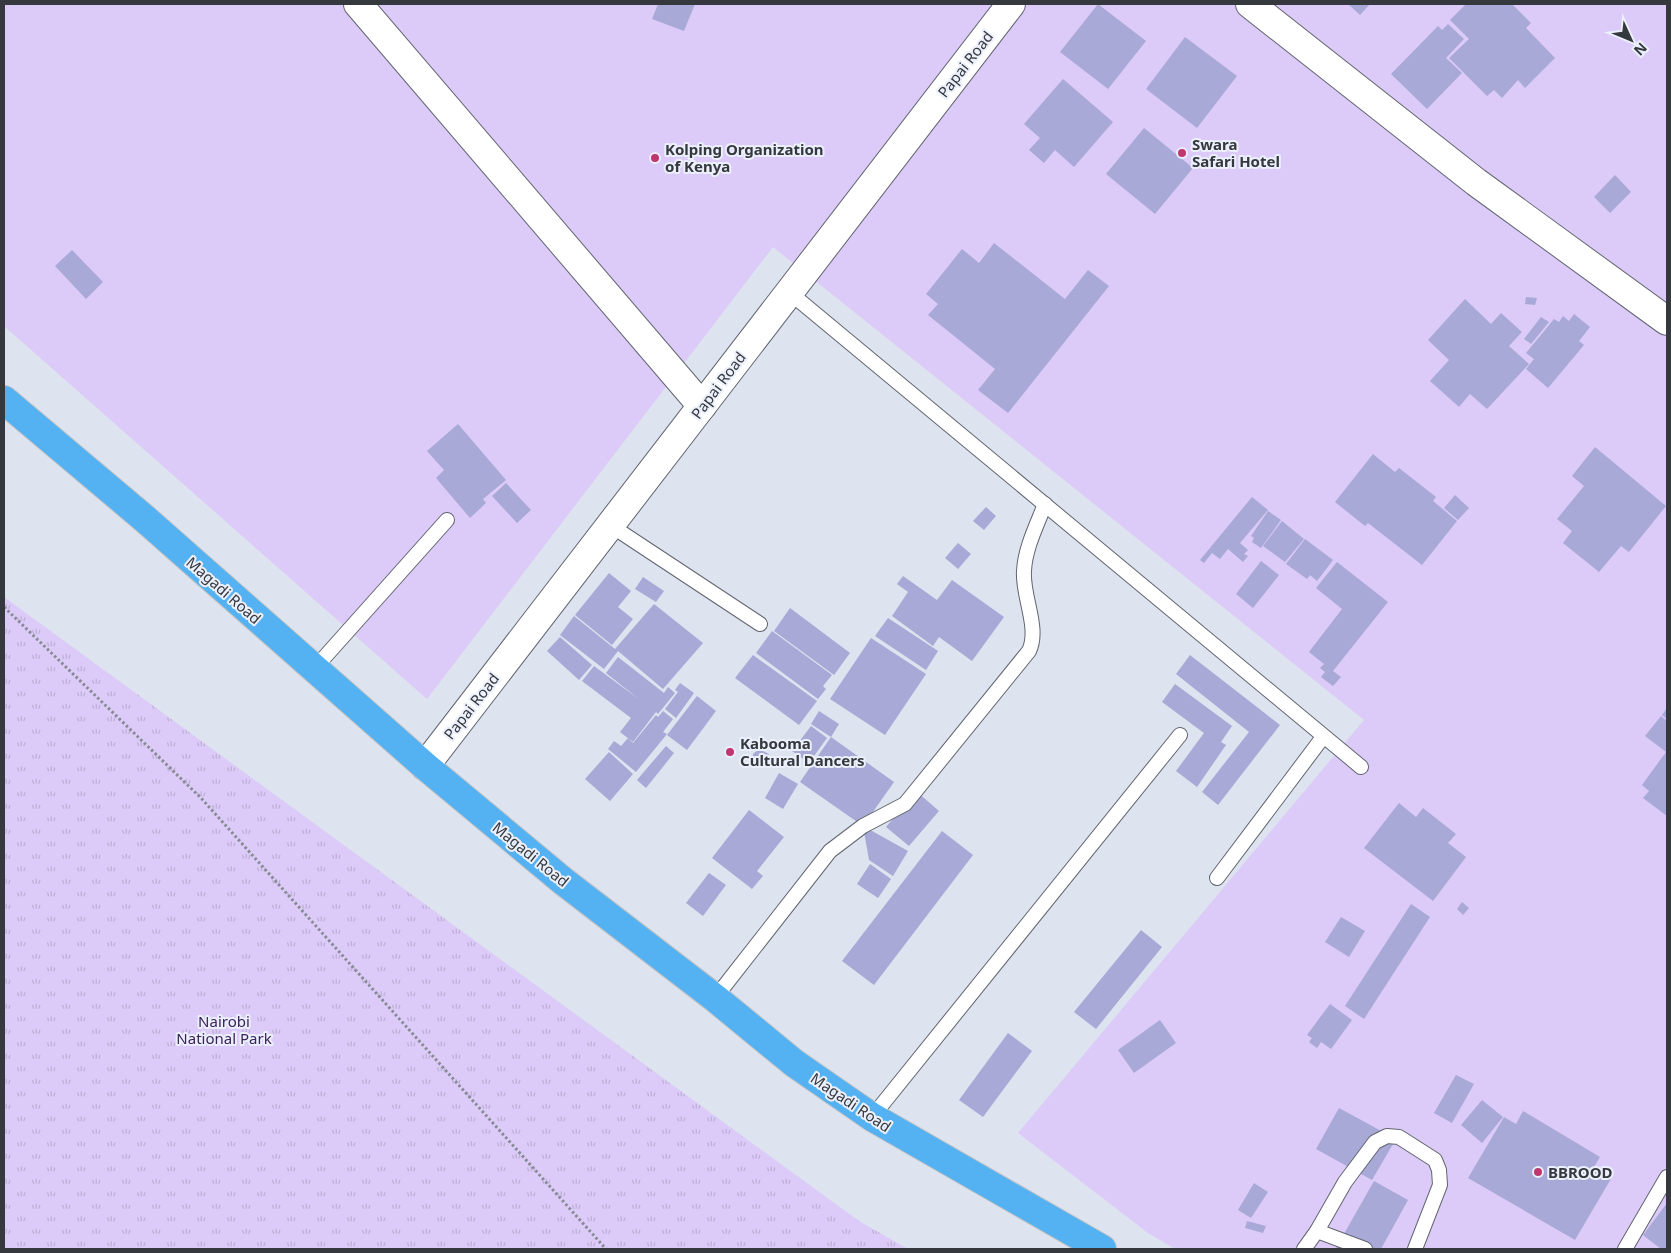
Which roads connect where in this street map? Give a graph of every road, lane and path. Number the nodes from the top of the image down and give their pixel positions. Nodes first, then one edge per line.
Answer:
1 (358, 4) edge
2 (1011, 4) edge
3 (1250, 4) edge
4 (789, 292) junction
5 (1667, 322) edge
6 (4, 400) edge
7 (702, 406) junction
8 (1045, 504) junction
9 (447, 520) dead end
10 (610, 525) junction
11 (4, 608) edge
12 (760, 624) dead end
13 (314, 669) junction
14 (1180, 735) dead end
15 (1324, 737) junction
16 (424, 766) junction
17 (1361, 767) dead end
18 (1217, 878) dead end
19 (715, 998) junction
20 (872, 1117) junction
21 (1667, 1178) edge
22 (1317, 1231) junction
23 (606, 1249) edge
24 (1102, 1249) edge
25 (1304, 1249) edge
26 (1365, 1249) edge
27 (1415, 1249) edge
28 (1625, 1249) edge

1 - 7 street
2 - 4 street, Papai Road
3 - 5 street
4 - 7 street, Papai Road
4 - 8 lane
6 - 13 highway, Magadi Road
7 - 10 street, Papai Road
8 - 15 lane
8 - 19 lane
9 - 13 lane
10 - 12 lane
10 - 16 street, Papai Road
11 - 23 path
13 - 16 highway, Magadi Road
14 - 20 lane
15 - 17 lane
15 - 18 lane
16 - 19 highway, Magadi Road
19 - 20 highway, Magadi Road
20 - 24 highway, Magadi Road
21 - 28 lane
22 - 25 lane
22 - 26 lane
22 - 27 lane

